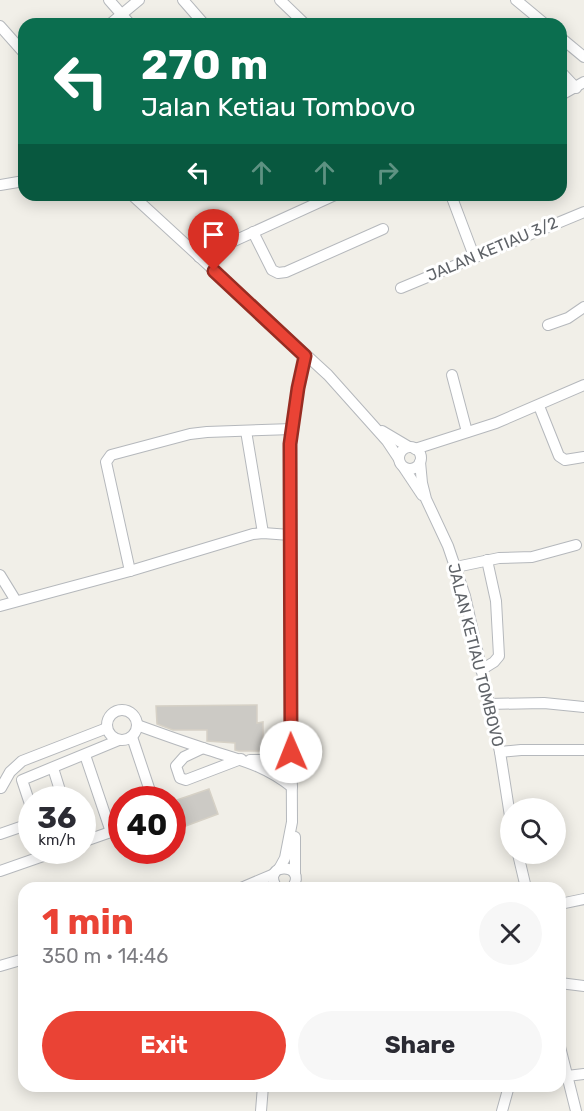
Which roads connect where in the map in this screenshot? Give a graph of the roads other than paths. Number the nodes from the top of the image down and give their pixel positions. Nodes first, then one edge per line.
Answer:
1 (109, 0) edge
2 (139, 0) edge
3 (183, 0) edge
4 (280, 0) edge
5 (516, 0) edge
6 (121, 15) junction
7 (117, 18) edge
8 (124, 18) edge
9 (199, 18) edge
10 (299, 18) edge
11 (538, 18) edge
12 (0, 26) edge
13 (567, 43) edge
14 (18, 46) edge
15 (584, 57) edge
16 (567, 76) edge
17 (580, 85) edge
18 (18, 182) edge
19 (0, 185) edge
20 (138, 201) edge
21 (322, 201) edge
22 (452, 201) edge
23 (584, 212) edge
24 (383, 228) dead end
25 (253, 232) junction
26 (474, 256) junction
27 (199, 257) junction
28 (401, 288) dead end
29 (584, 307) edge
30 (548, 325) dead end
31 (305, 356) junction
32 (452, 375) dead end
33 (584, 385) edge
34 (539, 406) junction
35 (376, 428) junction
36 (292, 429) junction
37 (246, 431) junction
38 (467, 432) junction
39 (454, 437) junction
40 (412, 448) junction
41 (584, 457) edge
42 (421, 460) junction
43 (402, 464) junction
44 (426, 499) junction
45 (263, 532) junction
46 (290, 535) junction
47 (576, 545) dead end
48 (487, 560) junction
49 (456, 567) junction
50 (130, 571) junction
51 (0, 575) edge
52 (16, 601) junction
53 (0, 606) edge
54 (481, 670) junction
55 (488, 704) junction
56 (584, 707) edge
57 (137, 725) junction
58 (107, 728) junction
59 (132, 737) junction
60 (119, 740) junction
61 (203, 748) junction
62 (584, 750) edge
63 (291, 752) junction
64 (500, 752) junction
65 (85, 755) junction
66 (242, 759) junction
67 (53, 768) junction
68 (21, 780) junction
69 (23, 786) edge
70 (59, 786) edge
71 (148, 786) edge
72 (292, 787) junction
73 (1, 788) edge
74 (507, 798) edge
75 (108, 811) edge
76 (292, 822) junction
77 (18, 828) edge
78 (0, 834) edge
79 (18, 864) edge
80 (520, 864) edge
81 (0, 871) edge
82 (277, 872) junction
83 (255, 882) edge
84 (273, 882) edge
85 (295, 882) edge
86 (295, 882) edge
87 (524, 882) edge
88 (584, 899) edge
89 (566, 903) edge
90 (18, 961) edge
91 (0, 966) edge
92 (566, 984) edge
93 (584, 986) edge
94 (566, 1072) edge
95 (584, 1074) edge
96 (567, 1076) junction
97 (263, 1092) edge
98 (507, 1092) edge
99 (261, 1111) edge
100 (502, 1111) edge
101 (576, 1111) edge

1 - 6 street
2 - 6 street
3 - 9 street
4 - 10 street
5 - 11 street
6 - 7 street
6 - 8 street
12 - 14 street
13 - 15 street
16 - 17 street
18 - 19 street
20 - 27 street, JALAN KETIAU TOMBOVO
21 - 25 street
22 - 26 street
23 - 26 street, JALAN KETIAU 3/2
24 - 25 street
25 - 27 street
26 - 28 street, JALAN KETIAU 3/2
27 - 31 street, JALAN KETIAU TOMBOVO
29 - 30 street
31 - 35 street, JALAN KETIAU TOMBOVO
31 - 36 street
32 - 38 street
33 - 34 street
34 - 38 street
34 - 41 street
35 - 40 street, JALAN KETIAU TOMBOVO
35 - 43 street, JALAN KETIAU TOMBOVO
36 - 37 street
36 - 46 street
37 - 45 street
37 - 50 street
38 - 39 street
39 - 40 street
39 - 42 street
40 - 42 street
40 - 43 street
42 - 43 street
42 - 44 street, JALAN KETIAU TOMBOVO
43 - 44 street, JALAN KETIAU TOMBOVO
44 - 49 street, JALAN KETIAU TOMBOVO
45 - 46 street
45 - 50 street
46 - 63 street
47 - 48 street
48 - 49 street
48 - 54 street
49 - 54 street, JALAN KETIAU TOMBOVO
50 - 52 street
51 - 52 street
52 - 53 street
54 - 55 street, JALAN KETIAU TOMBOVO
55 - 56 street
55 - 64 street, JALAN KETIAU TOMBOVO
57 - 58 street
57 - 59 street
57 - 61 street
58 - 60 street
58 - 73 street
59 - 60 street
59 - 71 street
60 - 65 street
61 - 66 street
61 - 66 street
62 - 64 street
63 - 66 street
63 - 72 street
64 - 74 street, JALAN KETIAU TOMBOVO
65 - 67 street
65 - 75 street
66 - 72 street
67 - 68 street
67 - 70 street
68 - 69 street
68 - 73 street
72 - 76 street
76 - 82 street
76 - 85 street
77 - 78 street
79 - 81 street
80 - 87 street
82 - 83 street
82 - 84 street
82 - 86 street
88 - 89 street
90 - 91 street
92 - 93 street
94 - 96 street
95 - 96 street
96 - 101 street
97 - 99 street
98 - 100 street

